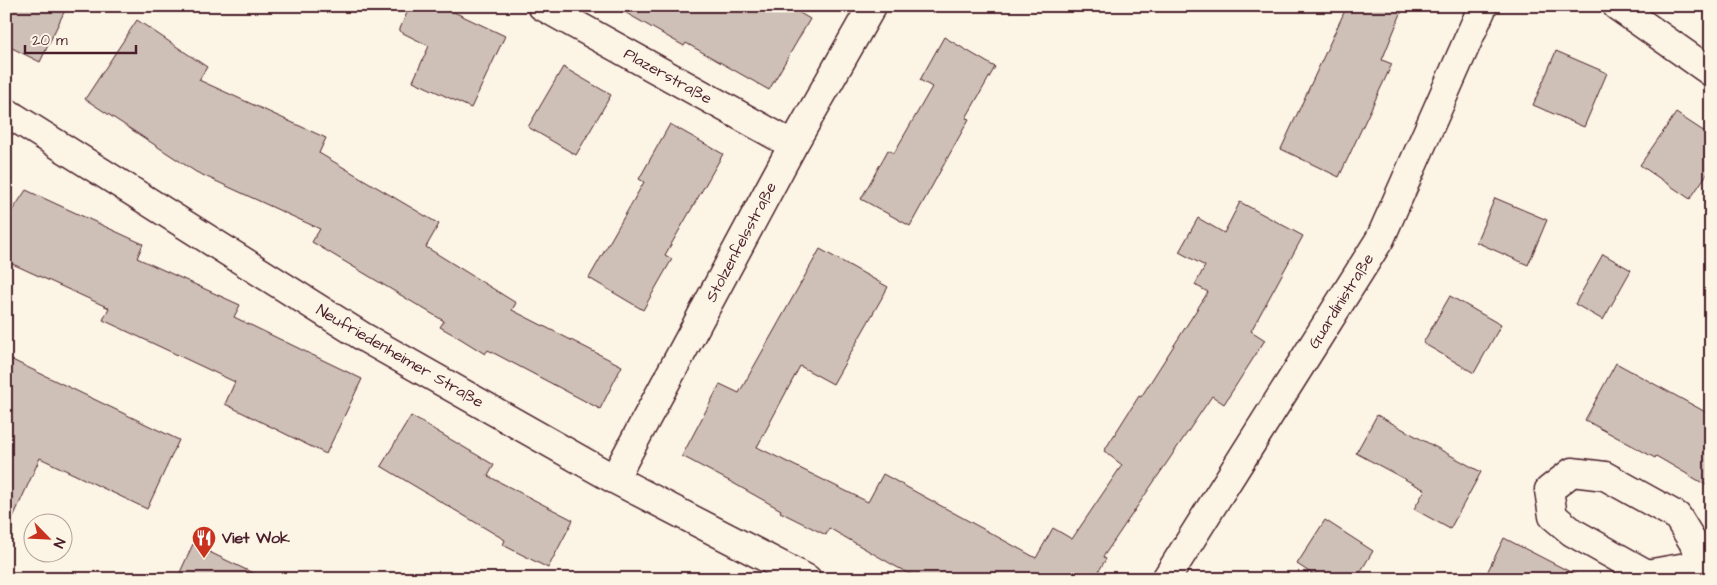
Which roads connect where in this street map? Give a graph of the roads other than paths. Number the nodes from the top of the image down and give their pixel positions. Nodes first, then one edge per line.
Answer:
1 (542, 6) edge
2 (872, 6) edge
3 (1483, 6) edge
4 (1618, 6) edge
5 (1711, 72) edge
6 (6, 112) edge
7 (793, 145) junction
8 (614, 479) junction
9 (1707, 566) edge
10 (807, 579) edge
11 (1166, 579) edge

1 - 7 street, Plazerstraße
2 - 7 street, Stolzenfelsstraße
3 - 11 street, Guardinistraße
4 - 5 street
6 - 8 street, Neufriedenheimer Straße
7 - 8 street, Stolzenfelsstraße
8 - 10 street, Neufriedenheimer Straße
9 - 9 street

